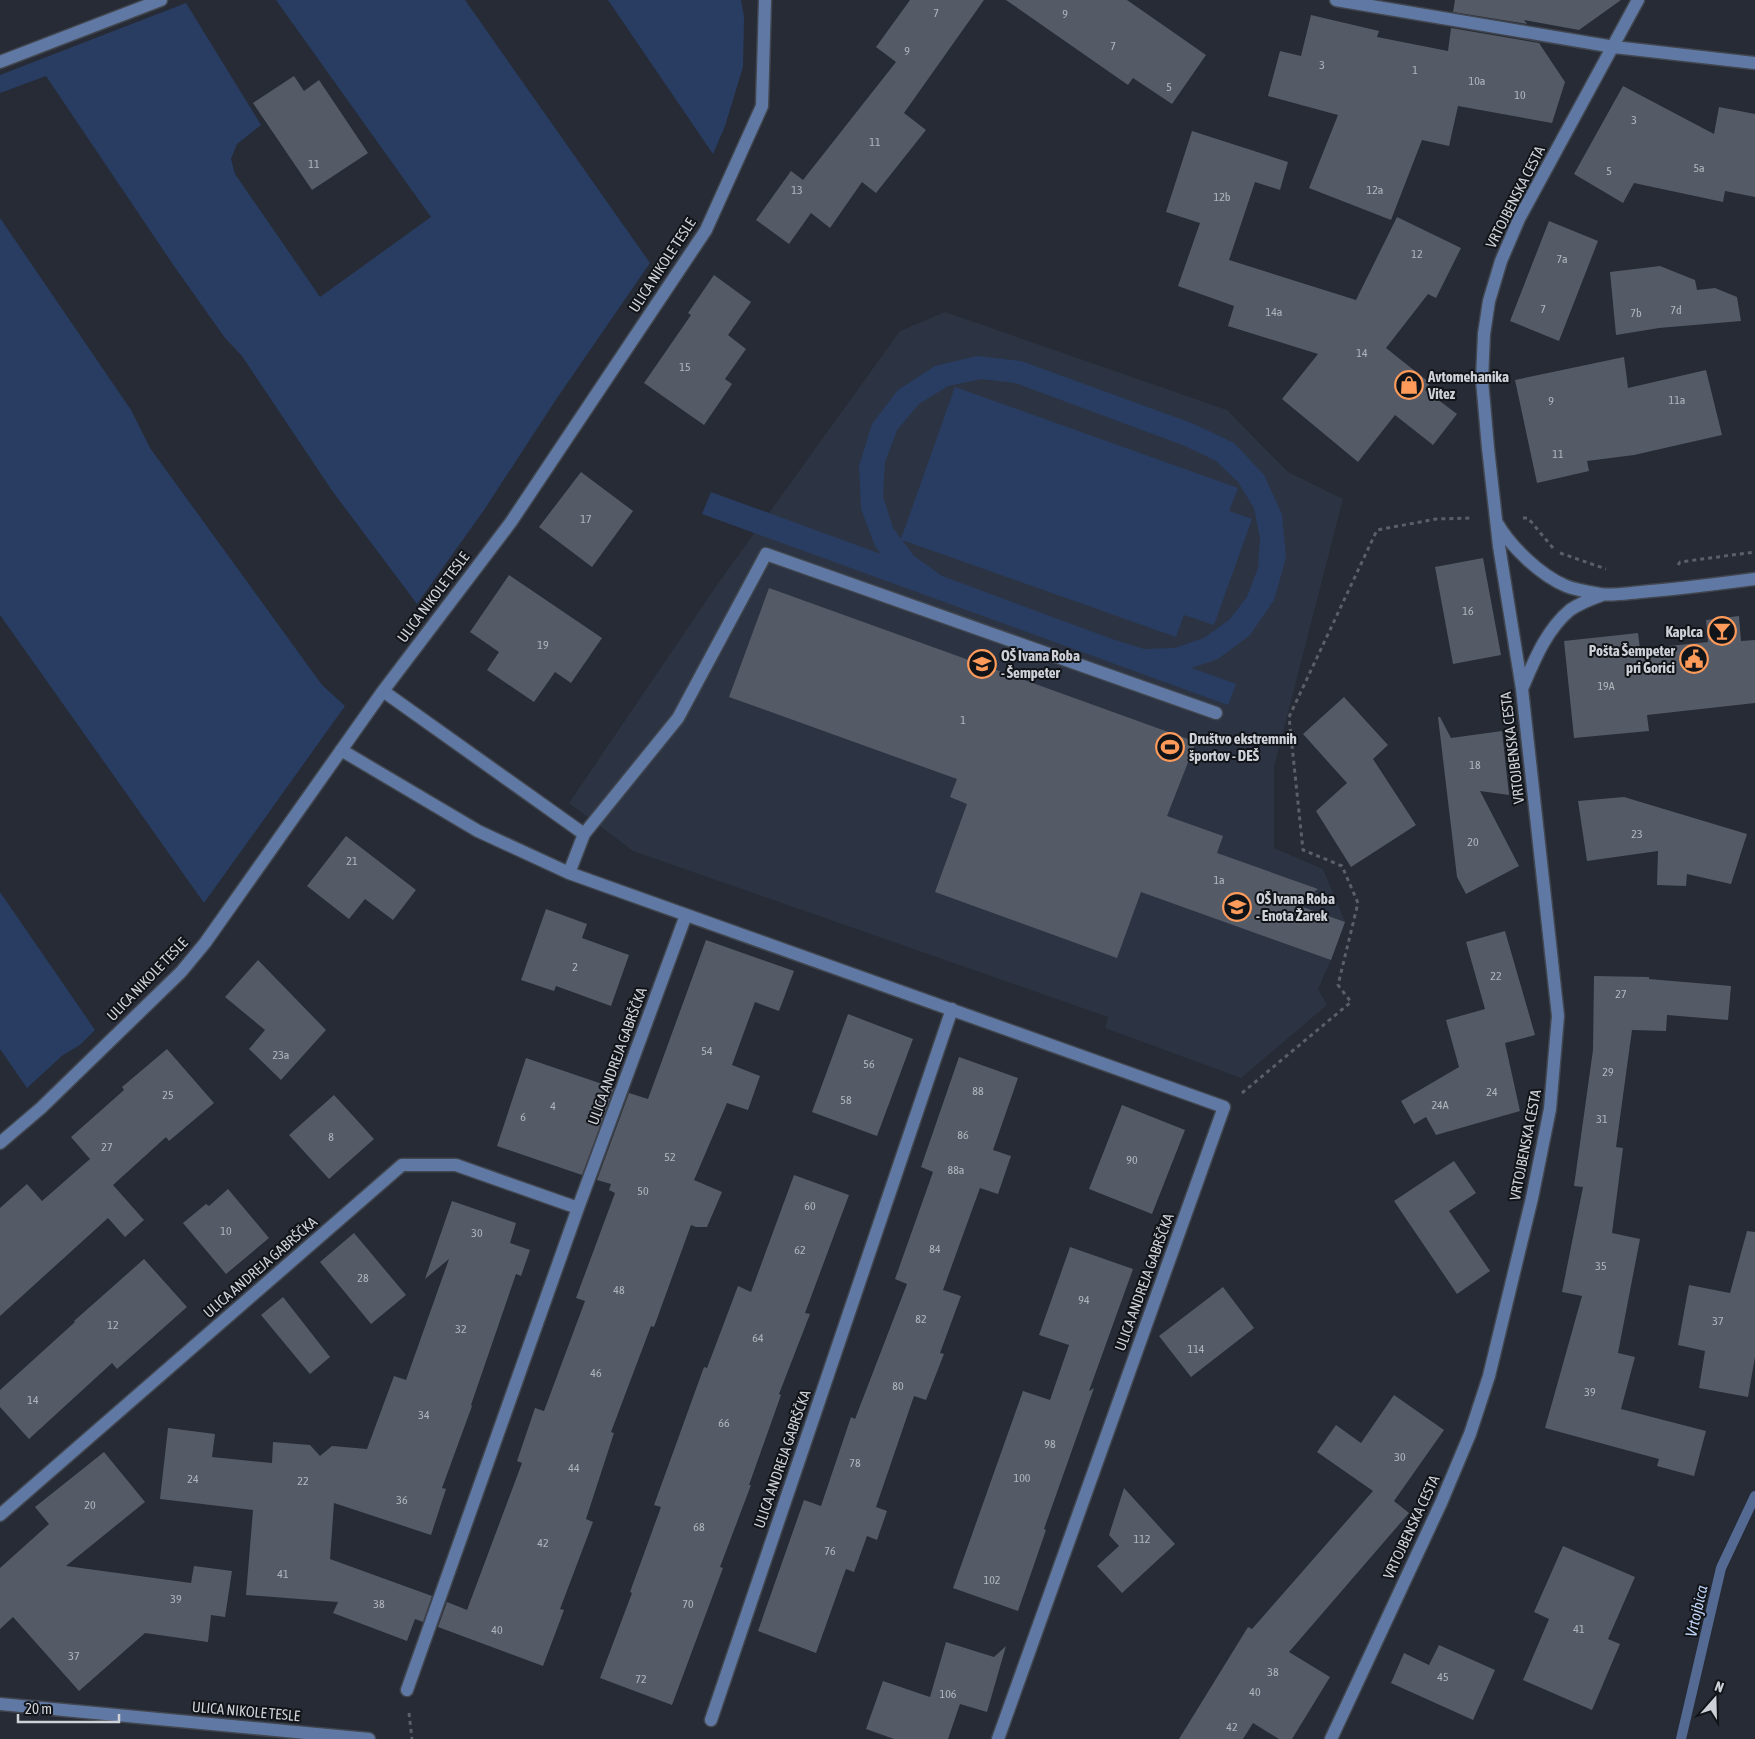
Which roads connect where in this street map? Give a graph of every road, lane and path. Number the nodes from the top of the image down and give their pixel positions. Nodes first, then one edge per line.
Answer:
1 (161, 0) edge
2 (765, 0) edge
3 (1336, 0) edge
4 (1638, 0) edge
5 (1614, 46) junction
6 (0, 62) edge
7 (1755, 63) edge
8 (1471, 509) dead end
9 (1471, 518) junction
10 (1496, 520) junction
11 (1475, 526) dead end
12 (1609, 570) dead end
13 (1755, 579) edge
14 (1602, 594) junction
15 (1522, 689) junction
16 (383, 691) junction
17 (1216, 713) dead end
18 (341, 750) junction
19 (584, 834) junction
20 (569, 873) junction
21 (686, 915) junction
22 (952, 1009) junction
23 (1224, 1107) junction
24 (0, 1143) edge
25 (578, 1208) junction
26 (0, 1515) edge
27 (407, 1690) dead end
28 (0, 1704) edge
29 (711, 1720) dead end
30 (369, 1739) edge
31 (998, 1739) edge
32 (1331, 1739) edge

1 - 6 street
2 - 16 street, ULICA NIKOLE TESLE
3 - 5 street
4 - 5 street, VRTOJBENSKA CESTA
5 - 7 street
5 - 10 street, VRTOJBENSKA CESTA
8 - 9 path
9 - 10 path
9 - 11 path
9 - 23 path
10 - 12 path
10 - 14 street
10 - 15 street, VRTOJBENSKA CESTA
13 - 14 street
14 - 15 street
15 - 32 street, VRTOJBENSKA CESTA
16 - 18 street, ULICA NIKOLE TESLE
16 - 19 street
17 - 19 street
18 - 20 street
18 - 24 street, ULICA NIKOLE TESLE
19 - 20 street
20 - 21 street
21 - 22 street
21 - 25 street, ULICA ANDREJA GABRŠČKA
22 - 23 street
22 - 29 street, ULICA ANDREJA GABRŠČKA
23 - 31 street, ULICA ANDREJA GABRŠČKA
25 - 26 street, ULICA ANDREJA GABRŠČKA
25 - 27 street, ULICA ANDREJA GABRŠČKA
28 - 30 street, ULICA NIKOLE TESLE

